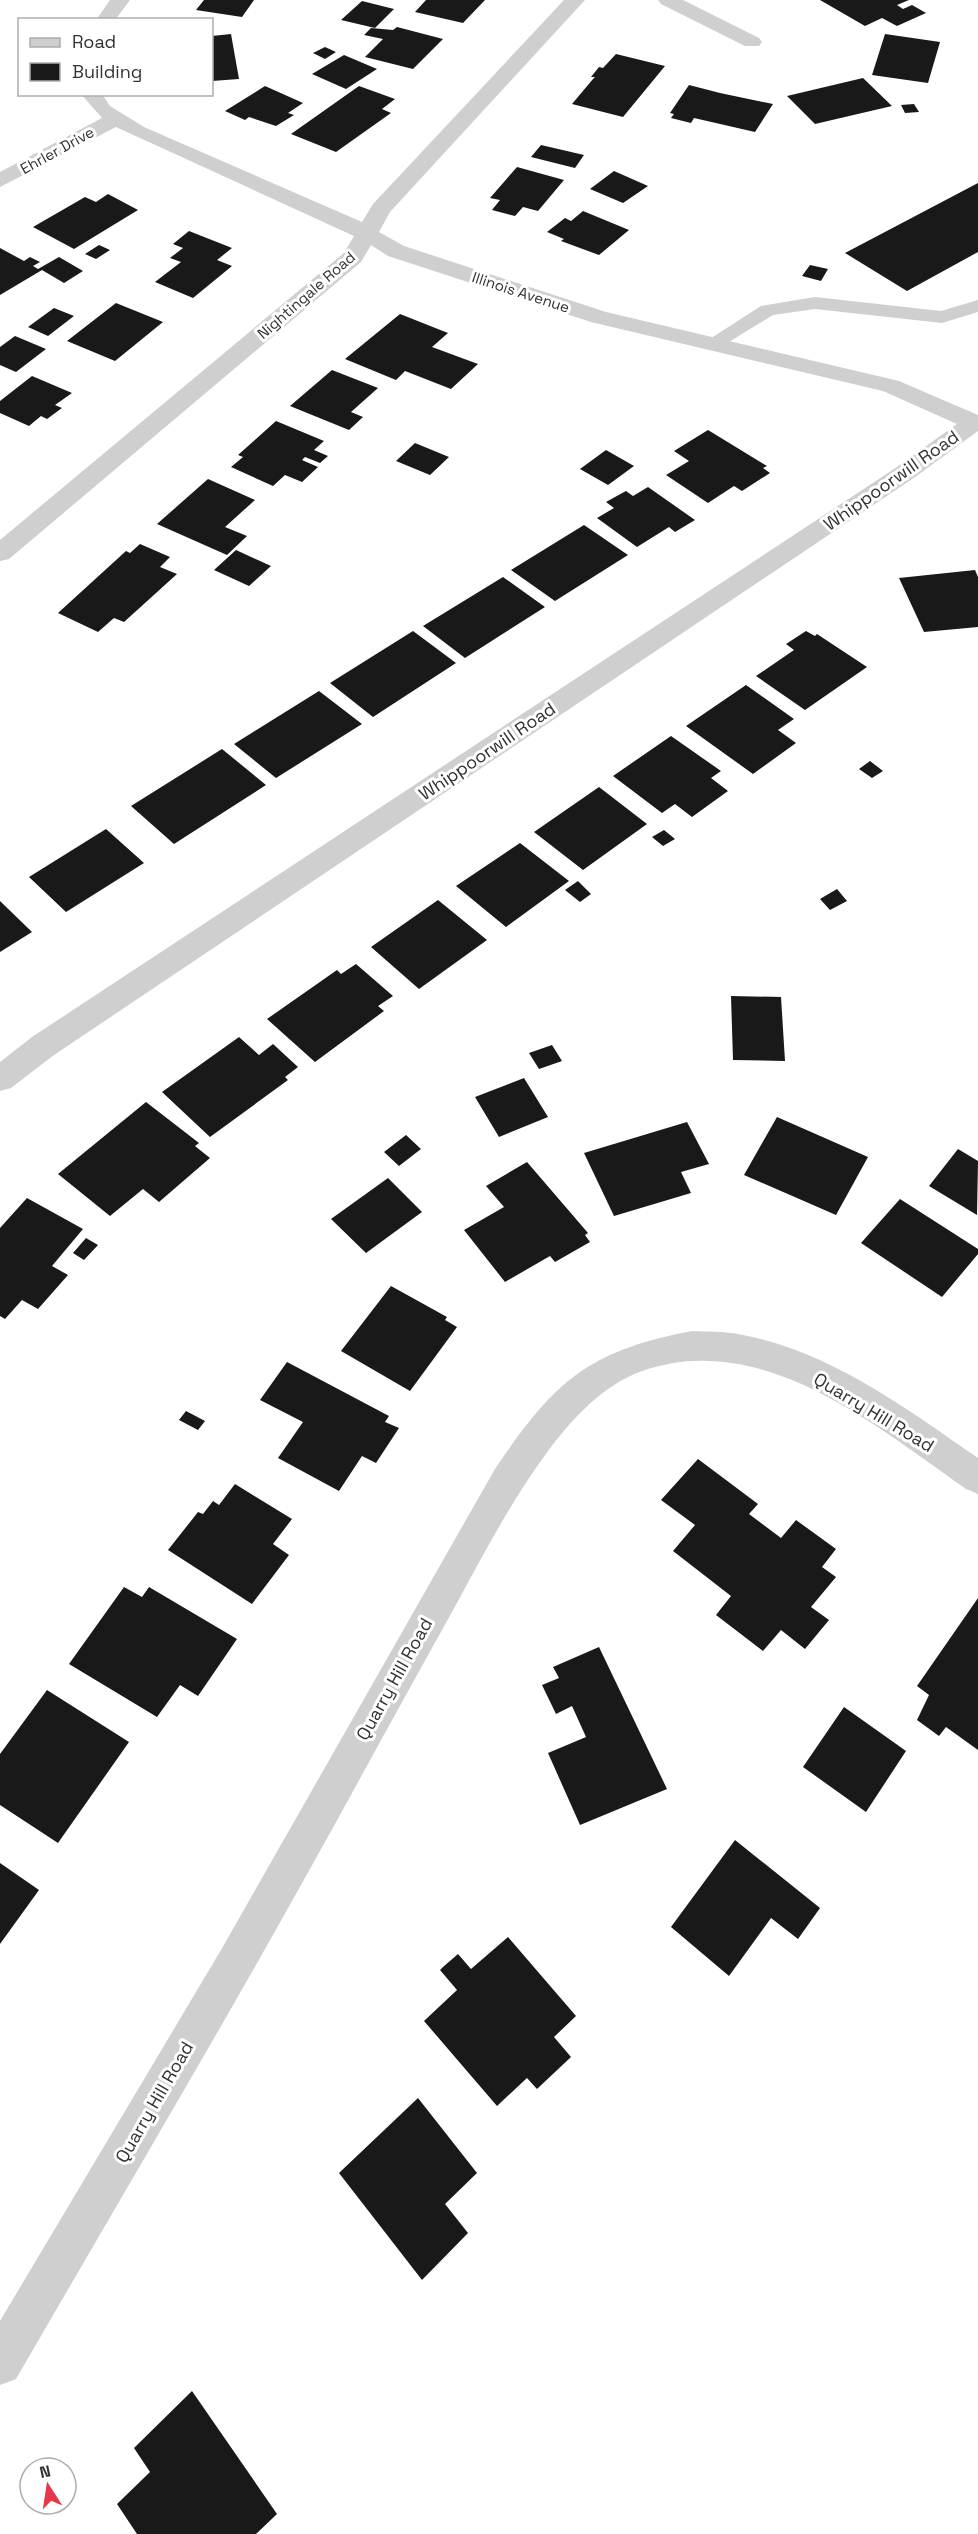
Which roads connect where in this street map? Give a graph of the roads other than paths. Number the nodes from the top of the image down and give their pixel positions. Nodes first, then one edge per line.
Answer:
1 (120, 0) edge
2 (575, 0) edge
3 (668, 0) edge
4 (106, 18) edge
5 (752, 42) dead end
6 (92, 96) edge
7 (115, 119) junction
8 (0, 182) edge
9 (366, 234) junction
10 (978, 306) edge
11 (712, 344) junction
12 (976, 424) edge
13 (0, 553) edge
14 (0, 1079) edge
15 (978, 1478) edge
16 (0, 2363) edge

1 - 4 street
2 - 9 street, Nightingale Road
3 - 5 street
6 - 7 street, Illinois Avenue
7 - 8 street, Ehrler Drive
7 - 9 street, Illinois Avenue
9 - 11 street, Illinois Avenue
9 - 13 street, Nightingale Road
10 - 11 lane
11 - 12 street, Illinois Avenue
12 - 14 street, Whippoorwill Road
15 - 16 street, Quarry Hill Road

